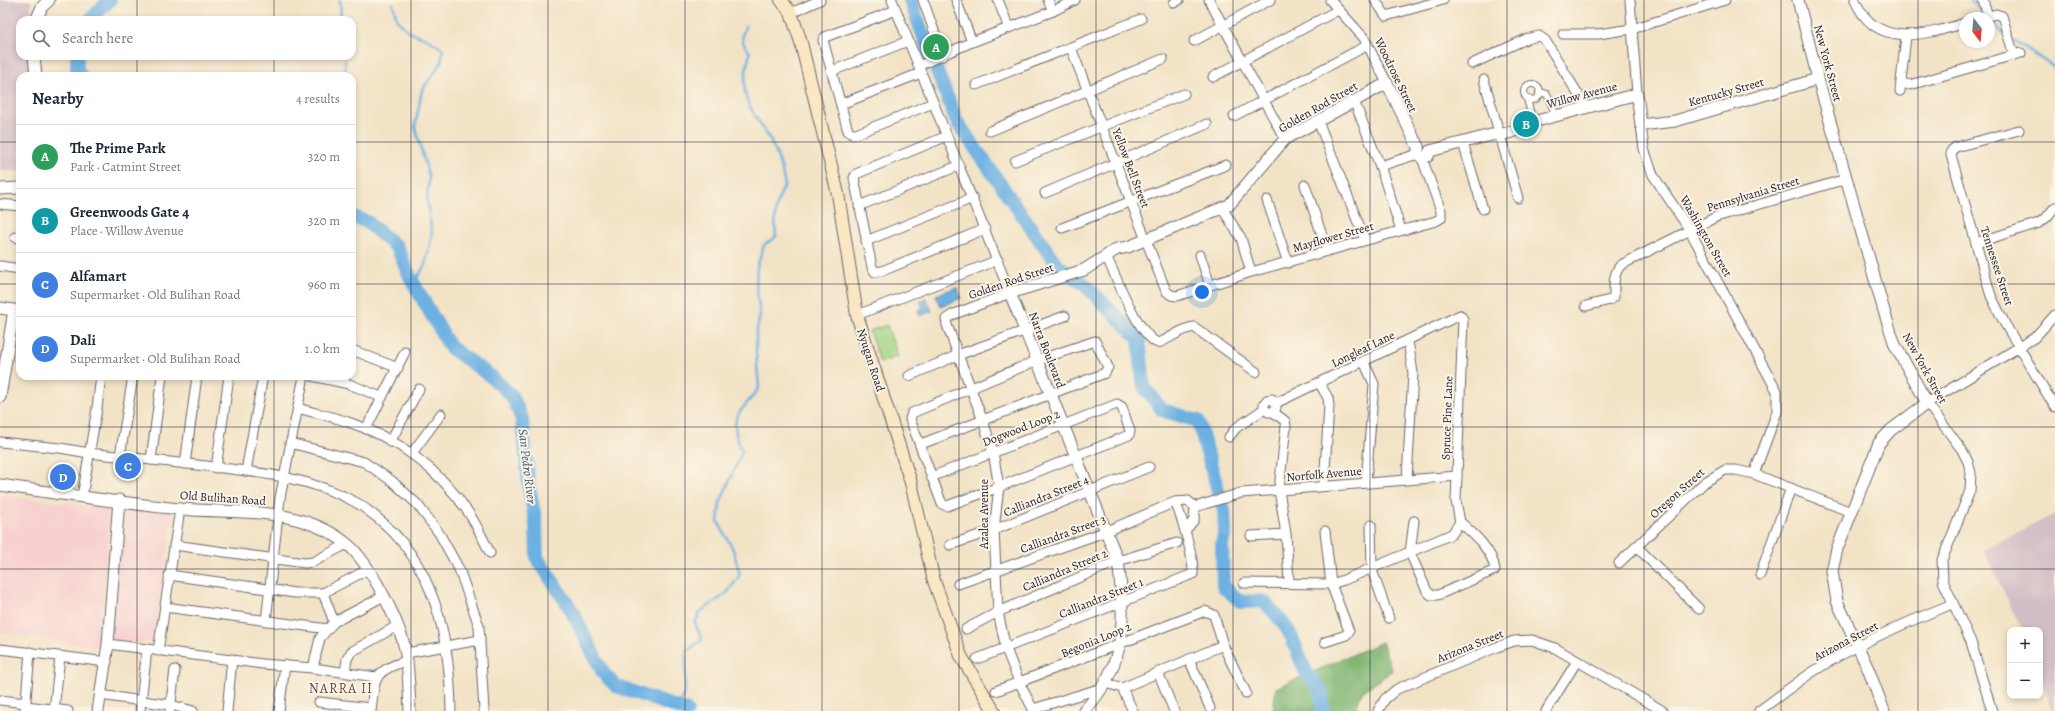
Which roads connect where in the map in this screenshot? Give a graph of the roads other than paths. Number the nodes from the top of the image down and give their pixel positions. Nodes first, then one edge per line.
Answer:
1 (49, 0) edge
2 (781, 0) edge
3 (820, 0) edge
4 (892, 0) edge
5 (923, 0) edge
6 (956, 0) edge
7 (998, 0) edge
8 (1048, 0) edge
9 (1075, 0) edge
10 (1210, 0) edge
11 (1268, 0) edge
12 (1330, 0) edge
13 (1375, 0) edge
14 (1443, 0) edge
15 (1630, 0) edge
16 (1726, 0) edge
17 (1798, 0) edge
18 (1855, 0) edge
19 (1983, 0) edge
20 (807, 2) edge
21 (1416, 3) edge
22 (896, 10) junction
23 (1338, 10) junction
24 (1053, 11) junction
25 (1984, 12) edge
26 (791, 13) junction
27 (1995, 14) edge
28 (38, 16) edge
29 (1141, 19) dead end
30 (1223, 25) junction
31 (1959, 25) edge
32 (1009, 28) junction
33 (1632, 29) junction
34 (1563, 34) dead end
35 (1906, 36) junction
36 (1194, 41) dead end
37 (908, 42) junction
38 (972, 42) junction
39 (1368, 45) junction
40 (1071, 48) junction
41 (943, 56) junction
42 (1163, 59) dead end
43 (34, 60) edge
44 (1242, 61) junction
45 (1472, 64) dead end
46 (919, 69) junction
47 (832, 71) junction
48 (36, 72) edge
49 (1213, 77) dead end
50 (1818, 79) junction
51 (1484, 80) dead end
52 (1387, 83) junction
53 (976, 85) dead end
54 (1087, 90) junction
55 (1539, 92) junction
56 (1184, 94) dead end
57 (1637, 94) junction
58 (1527, 99) junction
59 (1263, 100) junction
60 (1354, 101) junction
61 (933, 103) junction
62 (841, 104) junction
63 (1586, 108) junction
64 (1234, 116) dead end
65 (1556, 116) junction
66 (1318, 121) junction
67 (1533, 122) junction
68 (1206, 124) dead end
69 (1641, 125) junction
70 (1102, 126) junction
71 (2019, 130) dead end
72 (990, 131) dead end
73 (1497, 133) junction
74 (947, 136) junction
75 (1285, 140) junction
76 (1463, 143) junction
77 (1422, 152) junction
78 (1016, 161) dead end
79 (1116, 163) junction
80 (1226, 164) dead end
81 (958, 166) junction
82 (1380, 166) junction
83 (1846, 180) junction
84 (1305, 185) dead end
85 (16, 188) edge
86 (0, 189) edge
87 (1046, 193) dead end
88 (973, 198) junction
89 (1518, 198) dead end
90 (1130, 200) junction
91 (1267, 200) dead end
92 (0, 204) edge
93 (16, 206) edge
94 (859, 206) junction
95 (2055, 207) edge
96 (1222, 208) junction
97 (1483, 209) dead end
98 (1062, 228) dead end
99 (985, 229) junction
100 (1689, 229) junction
101 (1401, 230) junction
102 (1146, 240) junction
103 (1366, 240) junction
104 (866, 241) junction
105 (1976, 243) junction
106 (1128, 247) junction
107 (1327, 250) junction
108 (1200, 255) dead end
109 (998, 260) junction
110 (1108, 260) junction
111 (1288, 263) junction
112 (0, 266) edge
113 (16, 268) edge
114 (1086, 268) junction
115 (1251, 272) junction
116 (1210, 284) junction
117 (1010, 294) junction
118 (1171, 295) joint
119 (1586, 306) dead end
120 (0, 308) edge
121 (16, 310) edge
122 (16, 313) edge
123 (857, 315) junction
124 (1460, 315) joint
125 (2055, 315) edge
126 (1065, 316) dead end
127 (946, 319) joint
128 (1025, 330) junction
129 (1408, 340) junction
130 (5, 343) edge
131 (2019, 348) junction
132 (356, 352) edge
133 (405, 352) dead end
134 (958, 355) junction
135 (1038, 360) junction
136 (1364, 362) junction
137 (398, 368) junction
138 (1256, 372) dead end
139 (909, 376) dead end
140 (100, 380) edge
141 (132, 380) edge
142 (161, 380) edge
143 (196, 380) edge
144 (228, 380) edge
145 (261, 380) edge
146 (303, 380) edge
147 (330, 380) edge
148 (1320, 384) junction
149 (971, 388) junction
150 (419, 389) dead end
151 (1050, 395) junction
152 (0, 397) edge
153 (381, 397) junction
154 (1927, 403) junction
155 (2055, 407) edge
156 (298, 408) junction
157 (1271, 408) junction
158 (441, 414) dead end
159 (983, 421) junction
160 (1062, 425) junction
161 (366, 429) junction
162 (1229, 438) dead end
163 (0, 442) edge
164 (390, 442) junction
165 (290, 443) junction
166 (921, 444) junction
167 (993, 452) junction
168 (89, 453) junction
169 (412, 453) junction
170 (120, 456) junction
171 (1074, 456) junction
172 (151, 460) junction
173 (185, 464) junction
174 (1149, 467) dead end
175 (216, 468) junction
176 (246, 471) junction
177 (1754, 474) junction
178 (1457, 476) junction
179 (283, 477) junction
180 (931, 477) junction
181 (1407, 479) junction
182 (1366, 482) junction
183 (0, 485) edge
184 (1324, 485) junction
185 (999, 487) junction
186 (1791, 488) junction
187 (1090, 490) junction
188 (1279, 490) junction
189 (82, 497) junction
190 (119, 500) junction
191 (1175, 502) junction
192 (1197, 506) junction
193 (180, 509) junction
194 (1852, 512) junction
195 (277, 515) junction
196 (1414, 521) dead end
197 (1460, 522) junction
198 (1371, 525) dead end
199 (994, 530) junction
200 (1107, 531) junction
201 (1184, 531) junction
202 (1326, 531) dead end
203 (1286, 534) junction
204 (1251, 536) dead end
205 (1177, 543) dead end
206 (347, 544) junction
207 (174, 545) junction
208 (950, 545) dead end
209 (1636, 546) junction
210 (490, 552) dead end
211 (1410, 553) junction
212 (273, 558) junction
213 (1118, 561) junction
214 (1619, 563) dead end
215 (367, 570) junction
216 (997, 570) junction
217 (1372, 570) junction
218 (169, 575) junction
219 (1760, 575) dead end
220 (1289, 582) junction
221 (1244, 583) dead end
222 (958, 584) dead end
223 (1331, 584) junction
224 (270, 590) junction
225 (323, 593) junction
226 (384, 596) junction
227 (1123, 602) junction
228 (1952, 604) junction
229 (165, 607) junction
230 (1699, 609) dead end
231 (998, 612) junction
232 (1389, 618) dead end
233 (266, 621) junction
234 (331, 625) junction
235 (397, 626) junction
236 (966, 628) dead end
237 (480, 640) junction
238 (1325, 642) dead end
239 (108, 644) junction
240 (1119, 644) junction
241 (1224, 645) junction
242 (446, 646) junction
243 (1858, 648) junction
244 (0, 649) edge
245 (148, 649) junction
246 (1006, 649) junction
247 (158, 651) junction
248 (30, 652) junction
249 (60, 657) junction
250 (406, 657) junction
251 (232, 659) junction
252 (977, 659) dead end
253 (1189, 659) junction
254 (1577, 661) junction
255 (106, 662) junction
256 (286, 665) junction
257 (313, 668) junction
258 (175, 670) dead end
259 (346, 672) junction
260 (1158, 672) junction
261 (376, 677) junction
262 (1020, 684) junction
263 (1104, 686) junction
264 (1122, 688) junction
265 (996, 691) dead end
266 (1246, 693) dead end
267 (100, 695) junction
268 (0, 700) edge
269 (319, 702) dead end
270 (141, 706) edge
271 (25, 707) edge
272 (171, 708) edge
273 (1210, 708) dead end
274 (54, 710) junction
275 (371, 710) edge
276 (1034, 710) edge
277 (68, 711) edge
278 (98, 711) edge
279 (193, 711) edge
280 (227, 711) edge
281 (237, 711) edge
282 (279, 711) edge
283 (410, 711) edge
284 (451, 711) edge
285 (484, 711) edge
286 (994, 711) edge
287 (1084, 711) edge
288 (1133, 711) edge
289 (1174, 711) edge
290 (1378, 711) edge
291 (1546, 711) edge
292 (1663, 711) edge
293 (1760, 711) edge
294 (1884, 711) edge
295 (1992, 711) edge

1 - 28 street
2 - 26 main road, Nyugan Road
3 - 20 street
4 - 22 street, Narra Boulevard
5 - 41 street
6 - 38 street
7 - 32 street
8 - 24 street
9 - 24 street
10 - 30 street
11 - 30 street
12 - 23 street, Woodrose Street
13 - 21 street
14 - 21 street
15 - 33 street, Washington Street
16 - 33 street
17 - 50 street, New York Street
18 - 35 street
19 - 25 street
20 - 26 street
22 - 37 street, Narra Boulevard
22 - 47 street
23 - 39 street, Woodrose Street
23 - 44 street
24 - 32 street
26 - 123 main road, Nyugan Road
27 - 35 street
29 - 40 street
30 - 36 street
30 - 44 street
31 - 35 street
32 - 38 street
33 - 34 street
33 - 57 street, Washington Street
37 - 46 street, Narra Boulevard
37 - 47 street
38 - 41 street
39 - 52 street, Woodrose Street
39 - 59 street
40 - 53 street
40 - 54 street, Yellow Bell Street
41 - 46 street
42 - 54 street
43 - 48 street
44 - 49 street
44 - 59 street
45 - 63 street
46 - 61 street, Narra Boulevard
46 - 62 street
47 - 62 street
50 - 69 street, Kentucky Street
50 - 83 street, New York Street
51 - 73 street
52 - 60 street, Golden Rod Street
52 - 77 street, Woodrose Street
54 - 70 street, Yellow Bell Street
54 - 72 street
55 - 58 street
55 - 58 street
55 - 65 street
56 - 70 street
57 - 63 street, Willow Avenue
57 - 69 street, Washington Street
58 - 67 street
59 - 64 street
59 - 75 street
60 - 66 street, Golden Rod Street
60 - 82 street
61 - 62 street
61 - 74 street, Narra Boulevard
63 - 65 street, Willow Avenue
65 - 67 street, Willow Avenue
66 - 75 street, Golden Rod Street
66 - 103 street
67 - 73 street, Willow Avenue
68 - 79 street
69 - 100 street, Washington Street
70 - 78 street
70 - 79 street, Yellow Bell Street
71 - 105 street, Tennessee Street
73 - 76 street, Willow Avenue
73 - 89 street
74 - 81 street, Narra Boulevard
74 - 94 street
75 - 96 street, Golden Rod Street
76 - 77 street, Willow Avenue
76 - 97 street
77 - 82 street, Willow Avenue
77 - 101 street, Mayflower Street
79 - 87 street
79 - 90 street, Yellow Bell Street
80 - 90 street
81 - 88 street, Narra Boulevard
81 - 94 street
82 - 101 street
83 - 100 street, Pennsylvania Street
83 - 154 street, New York Street
84 - 107 street
85 - 86 street
88 - 99 street, Narra Boulevard
88 - 104 street
90 - 98 street
90 - 102 street, Yellow Bell Street
91 - 111 street
92 - 93 street
94 - 104 street
95 - 105 street
96 - 102 street, Golden Rod Street
96 - 115 street
99 - 104 street
99 - 109 street, Narra Boulevard
100 - 119 street, Pennsylvania Street
100 - 177 street, Washington Street
101 - 103 street, Mayflower Street
102 - 106 street, Golden Rod Street
102 - 118 street, Yellow Bell Street
103 - 107 street, Mayflower Street
105 - 131 street, Tennessee Street
106 - 110 street, Golden Rod Street
106 - 114 street, Golden Rod Street
107 - 111 street, Mayflower Street
108 - 116 street
109 - 117 street, Narra Boulevard
109 - 123 street
110 - 114 street, Golden Rod Street
110 - 138 street
111 - 115 street, Mayflower Street
112 - 113 street
114 - 117 street, Golden Rod Street
115 - 116 street, Mayflower Street
116 - 118 street, Mayflower Street
117 - 127 street, Golden Rod Street
117 - 128 street, Narra Boulevard
120 - 121 street
122 - 130 street
123 - 286 main road, Nyugan Road
124 - 129 street, Longleaf Lane
124 - 178 street, Spruce Pine Lane
125 - 131 street
126 - 128 street
127 - 134 street, Azalea Avenue
128 - 134 street
128 - 135 street, Narra Boulevard
129 - 136 street, Longleaf Lane
129 - 181 street
130 - 152 street
131 - 154 street
131 - 155 street, Tennessee Street
132 - 137 street
133 - 137 street
134 - 139 street
134 - 149 street, Azalea Avenue
135 - 149 street
135 - 151 street, Narra Boulevard
135 - 151 street
136 - 148 street, Longleaf Lane
136 - 182 street
137 - 153 street
140 - 168 street
141 - 170 street
142 - 172 street
143 - 173 street
144 - 175 street
145 - 176 street
146 - 156 street
147 - 153 street
148 - 157 street, Longleaf Lane
148 - 184 street
149 - 159 street, Azalea Avenue
149 - 166 street
150 - 164 street
151 - 159 street
151 - 160 street, Narra Boulevard
153 - 161 street
154 - 194 street
154 - 228 street, New York Street
156 - 161 street
156 - 165 street
157 - 162 street, Longleaf Lane
157 - 188 street
158 - 169 street
159 - 166 street
159 - 167 street, Azalea Avenue
160 - 167 street, Dogwood Loop 2
160 - 171 street, Narra Boulevard
160 - 171 street, Dogwood Loop 2
161 - 164 street
163 - 168 street
164 - 169 street
165 - 179 street
165 - 237 street
166 - 180 street
167 - 180 street, Dogwood Loop 2
167 - 185 street, Azalea Avenue
168 - 170 street
168 - 189 street
169 - 210 street
170 - 172 street
171 - 185 street
171 - 187 street, Narra Boulevard
172 - 173 street
173 - 175 street
174 - 187 street, Calliandra Street 4
175 - 176 street
176 - 179 street
177 - 186 street, Oregon Street
177 - 209 street, Oregon Street
178 - 181 street, Norfolk Avenue
178 - 197 street, Spruce Pine Lane
179 - 195 street
179 - 242 street
180 - 185 street
181 - 182 street, Norfolk Avenue
182 - 184 street, Norfolk Avenue
183 - 189 street, Old Bulihan Road
184 - 188 street, Norfolk Avenue
185 - 199 street, Azalea Avenue
186 - 194 street, Oregon Street
186 - 219 street
187 - 199 street, Calliandra Street 4
187 - 200 street, Narra Boulevard
188 - 192 street, Norfolk Avenue
188 - 203 street
189 - 190 street, Old Bulihan Road
190 - 193 street, Old Bulihan Road
190 - 239 street
191 - 192 street
191 - 200 street, Calliandra Street 3
191 - 201 street
192 - 201 street
193 - 195 street, Old Bulihan Road
193 - 207 street
194 - 243 street
195 - 206 street, Old Bulihan Road
195 - 212 street
196 - 211 street
197 - 211 street
197 - 211 street
198 - 217 street
199 - 208 street, Calliandra Street 4
199 - 216 street, Azalea Avenue
200 - 213 street, Narra Boulevard
200 - 216 street, Calliandra Street 3
201 - 227 street, Calliandra Street 1
202 - 223 street
203 - 204 street
203 - 220 street
205 - 213 street, Calliandra Street 2
206 - 212 street
206 - 215 street, Old Bulihan Road
207 - 212 street
207 - 218 street
209 - 214 street, Oregon Street
209 - 230 street
211 - 217 street
212 - 224 street
213 - 227 street, Narra Boulevard
213 - 231 street, Calliandra Street 2
215 - 225 street
215 - 226 street, Old Bulihan Road
216 - 222 street, Calliandra Street 3
216 - 231 street, Azalea Avenue
217 - 223 street
217 - 232 street
218 - 224 street
218 - 229 street
220 - 221 street
220 - 223 street
223 - 238 street
224 - 225 street
224 - 233 street
225 - 234 street
226 - 234 street
226 - 235 street, Old Bulihan Road
227 - 240 street, Narra Boulevard
227 - 246 street, Calliandra Street 1
228 - 243 street, Arizona Street
228 - 295 street, New York Street
229 - 233 street
229 - 247 street
231 - 236 street, Calliandra Street 2
231 - 246 street, Azalea Avenue
233 - 234 street
234 - 257 street
235 - 250 street, Old Bulihan Road
235 - 259 street
237 - 242 street
237 - 285 street
239 - 245 street
239 - 255 street
240 - 241 street, Begonia Loop 2
240 - 262 street, Begonia Loop 2
240 - 263 street, Narra Boulevard
241 - 253 street
241 - 266 street
242 - 250 street
242 - 284 street
243 - 293 street, Arizona Street
243 - 294 street
244 - 248 street
245 - 247 street
245 - 270 street
246 - 252 street, Calliandra Street 1
246 - 262 street, Azalea Avenue
247 - 251 street
248 - 249 street
248 - 271 street
249 - 255 street
249 - 274 street
250 - 261 street
250 - 283 street, Old Bulihan Road
251 - 256 street
251 - 280 street
253 - 260 street
253 - 273 street
254 - 290 street, Arizona Street
254 - 291 street
254 - 292 street, Arizona Street
255 - 267 street
256 - 257 street
256 - 282 street
257 - 259 street
258 - 272 street
259 - 261 street
260 - 264 street
260 - 289 street
261 - 275 street
262 - 265 street, Begonia Loop 2
262 - 276 street, Azalea Avenue
263 - 264 street
263 - 276 street
263 - 287 street, Narra Boulevard
264 - 288 street
267 - 270 street
267 - 278 street
268 - 271 street
269 - 275 street
270 - 272 street
271 - 274 street
272 - 279 street
274 - 277 street
280 - 281 street

